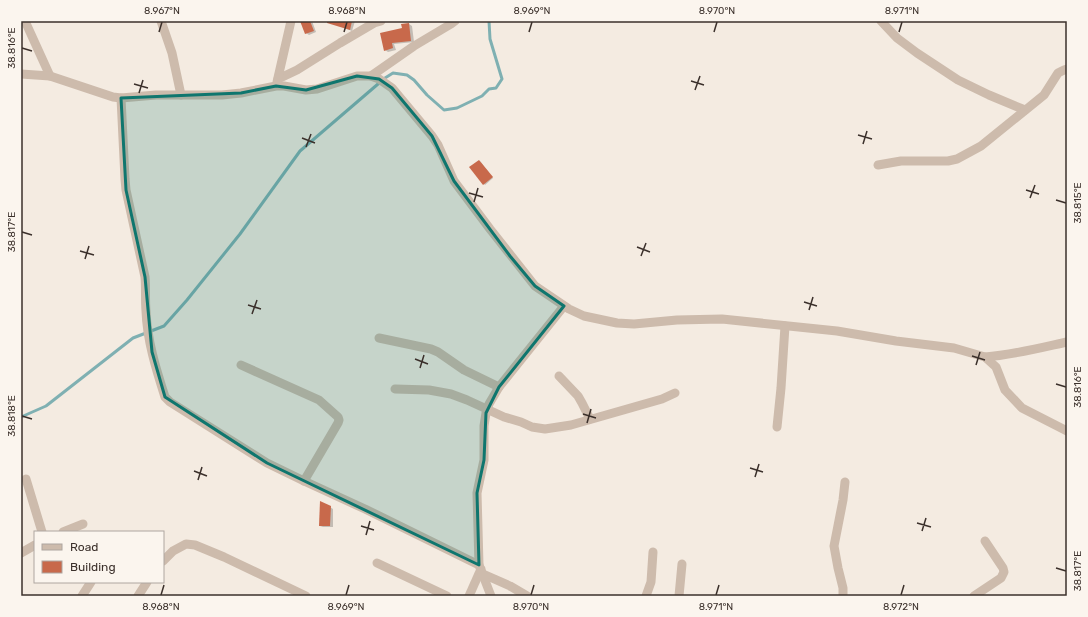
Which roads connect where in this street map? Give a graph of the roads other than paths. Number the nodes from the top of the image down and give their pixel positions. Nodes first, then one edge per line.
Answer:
1 (26, 21) edge
2 (161, 21) edge
3 (291, 21) edge
4 (381, 21) edge
5 (455, 21) edge
6 (881, 21) edge
7 (1067, 69) edge
8 (21, 74) edge
9 (50, 76) junction
10 (371, 76) junction
11 (277, 83) junction
12 (181, 95) junction
13 (121, 98) junction
14 (1025, 110) junction
15 (878, 165) dead end
16 (564, 306) junction
17 (785, 326) junction
18 (379, 338) dead end
19 (1067, 342) edge
20 (985, 357) junction
21 (241, 365) dead end
22 (559, 376) dead end
23 (499, 387) junction
24 (395, 389) dead end
25 (674, 393) dead end
26 (488, 409) junction
27 (590, 419) junction
28 (777, 427) dead end
29 (1067, 431) edge
30 (26, 479) dead end
31 (304, 481) junction
32 (845, 482) dead end
33 (83, 524) dead end
34 (42, 531) edge
35 (66, 531) edge
36 (985, 541) dead end
37 (34, 546) edge
38 (21, 552) edge
39 (653, 552) dead end
40 (164, 560) edge
41 (378, 563) dead end
42 (682, 564) dead end
43 (481, 569) junction
44 (90, 583) edge
45 (146, 583) edge
46 (82, 596) edge
47 (138, 596) edge
48 (306, 596) edge
49 (447, 596) edge
50 (469, 596) edge
51 (491, 596) edge
52 (528, 596) edge
53 (646, 596) edge
54 (679, 596) edge
55 (843, 596) edge
56 (974, 596) edge

1 - 9 street
2 - 12 street
3 - 11 street
4 - 11 street
5 - 10 street
6 - 14 street
7 - 14 street
8 - 9 street
9 - 13 street
10 - 11 street
10 - 16 street
11 - 12 street
12 - 13 street
13 - 31 street
14 - 15 street
16 - 17 street
16 - 23 street
17 - 20 street
17 - 28 street
18 - 23 street
19 - 20 street
20 - 29 street
21 - 31 street
22 - 27 street
23 - 26 street
24 - 26 street
25 - 27 street
26 - 27 street
26 - 43 street
30 - 34 street
31 - 43 street
32 - 55 street
33 - 35 street
36 - 56 street
37 - 38 street
39 - 53 street
40 - 48 street
41 - 49 street
42 - 54 street
43 - 50 street
43 - 51 street
43 - 52 street
44 - 46 street
45 - 47 street

